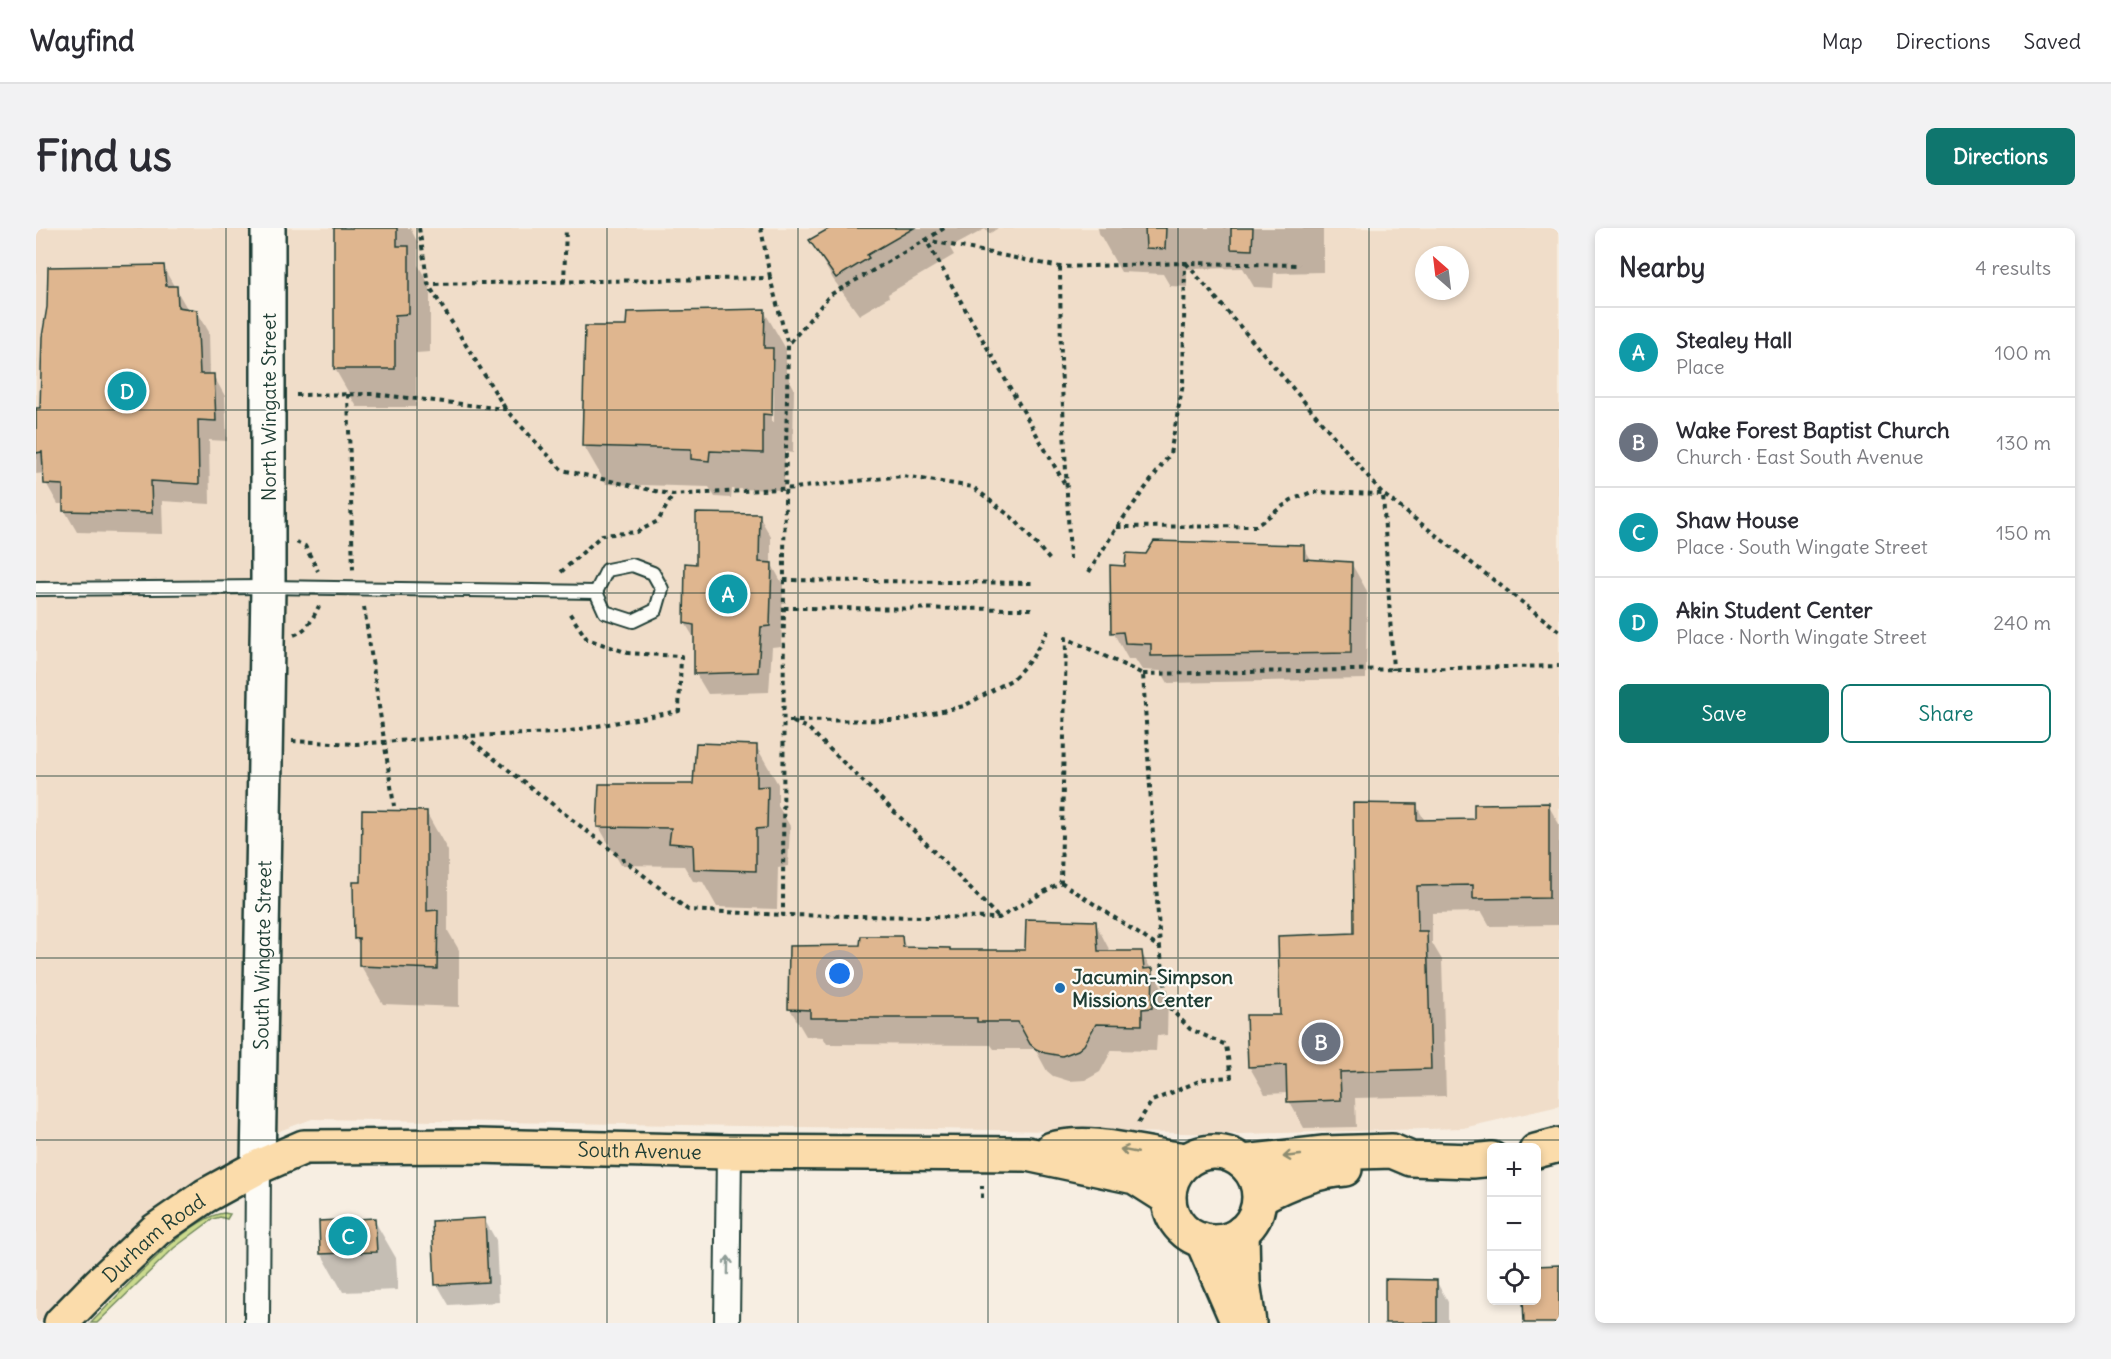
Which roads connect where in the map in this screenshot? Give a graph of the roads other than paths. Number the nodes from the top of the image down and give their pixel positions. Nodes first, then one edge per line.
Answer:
1 (268, 228) edge
2 (268, 587) junction
3 (36, 589) edge
4 (596, 592) junction
5 (1559, 1145) edge
6 (1541, 1150) edge
7 (729, 1152) junction
8 (1027, 1154) junction
9 (1411, 1159) junction
10 (1487, 1159) edge
11 (1187, 1160) junction
12 (1244, 1162) junction
13 (258, 1167) junction
14 (1260, 1197) junction
15 (1168, 1198) junction
16 (1242, 1232) junction
17 (1202, 1240) junction
18 (61, 1323) edge
19 (257, 1323) edge
20 (728, 1323) edge
21 (1238, 1323) edge
22 (1249, 1323) edge

1 - 2 street, North Wingate Street
2 - 3 lane
2 - 4 lane
2 - 13 street, South Wingate Street
4 - 4 lane
5 - 6 main road
7 - 8 main road, South Avenue
7 - 13 main road, South Avenue
20 -> 7 street
11 -> 8 main road, South Avenue
8 - 15 main road, South Avenue
9 - 10 main road
9 -> 12 main road
9 - 14 main road
11 - 12 main road
11 - 15 main road
12 - 14 main road
13 - 18 main road, Durham Road
13 - 19 street, South Wingate Street
14 - 16 main road
15 - 17 main road
16 - 17 main road
16 - 22 main road
17 - 21 main road

